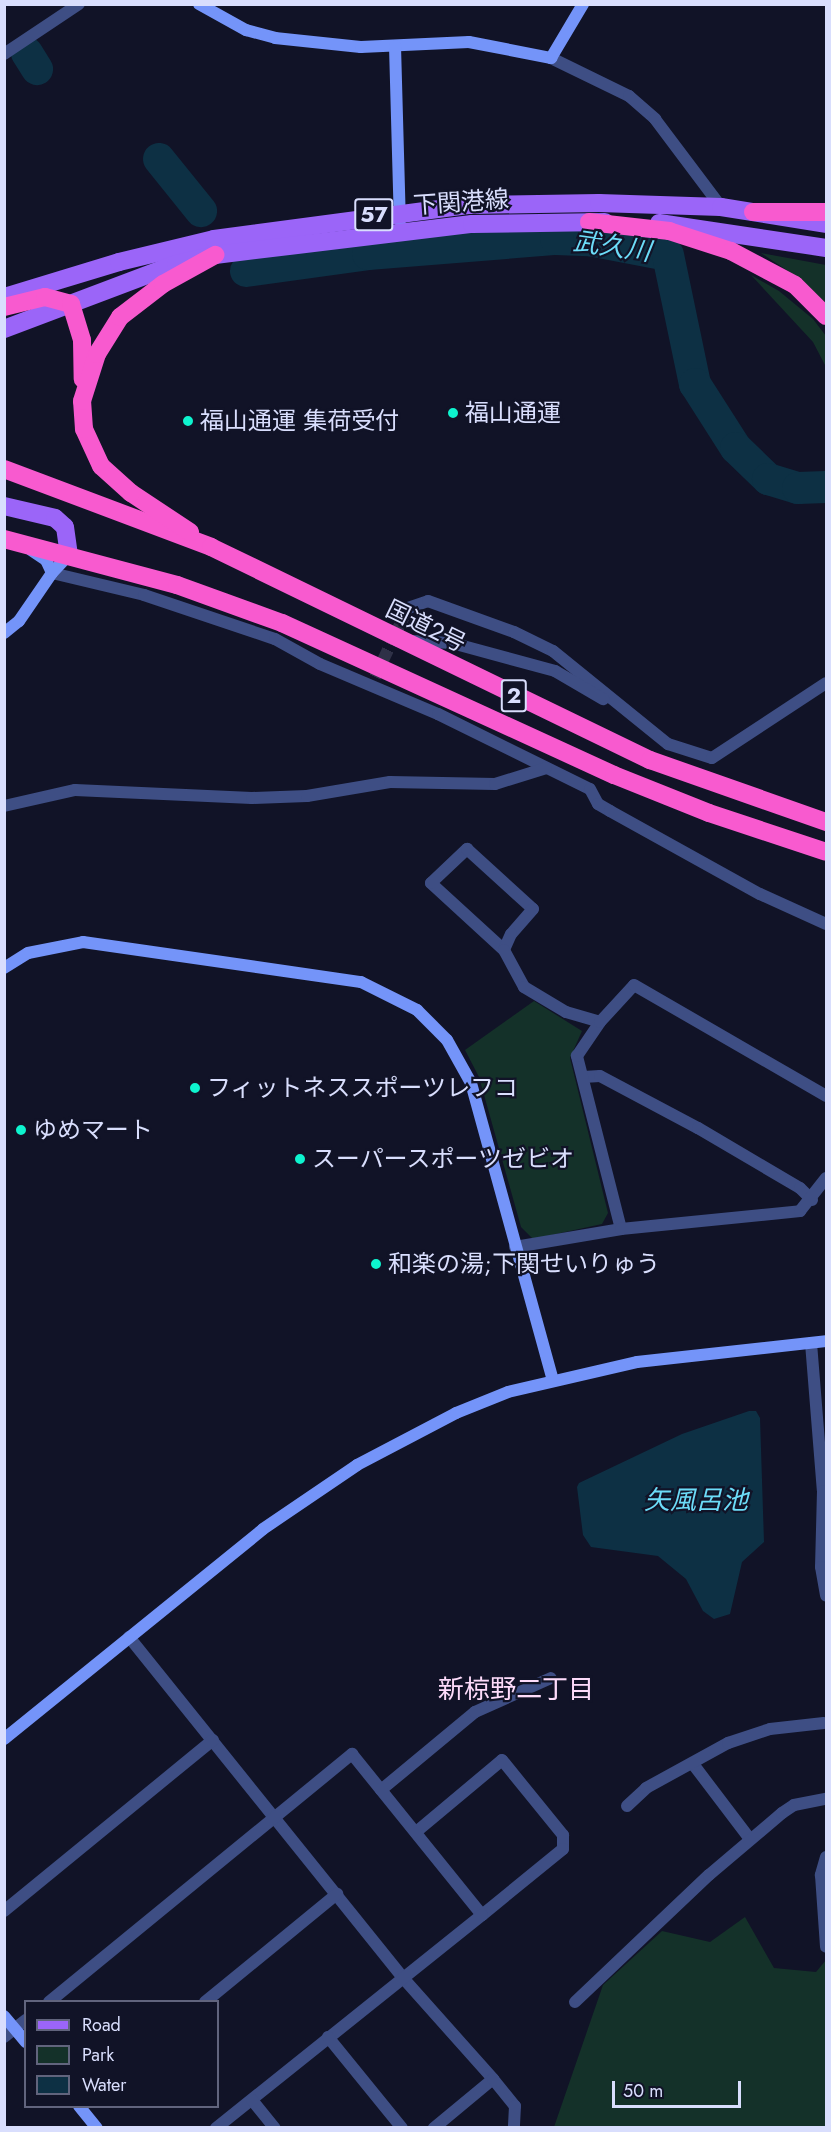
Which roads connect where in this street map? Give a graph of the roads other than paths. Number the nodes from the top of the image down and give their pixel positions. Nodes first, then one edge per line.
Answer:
1 (80, 4) edge
2 (199, 4) edge
3 (583, 4) edge
4 (395, 46) junction
5 (4, 54) edge
6 (551, 58) junction
7 (721, 207) junction
8 (400, 212) junction
9 (753, 212) junction
10 (826, 212) edge
11 (588, 222) junction
12 (826, 224) edge
13 (400, 231) junction
14 (826, 248) edge
15 (215, 255) junction
16 (4, 297) edge
17 (71, 304) junction
18 (4, 307) edge
19 (826, 316) edge
20 (4, 329) edge
21 (82, 400) junction
22 (4, 469) edge
23 (4, 506) edge
24 (4, 540) edge
25 (211, 547) junction
26 (69, 555) junction
27 (51, 573) junction
28 (408, 608) dead end
29 (4, 633) edge
30 (402, 641) junction
31 (826, 683) edge
32 (618, 707) junction
33 (546, 768) junction
34 (4, 806) edge
35 (826, 822) edge
36 (826, 852) edge
37 (826, 924) edge
38 (504, 951) junction
39 (4, 968) edge
40 (600, 1022) junction
41 (583, 1077) junction
42 (826, 1096) edge
43 (826, 1178) edge
44 (812, 1200) junction
45 (621, 1229) junction
46 (516, 1247) junction
47 (826, 1341) edge
48 (811, 1343) junction
49 (554, 1380) junction
50 (822, 1435) edge
51 (824, 1543) edge
52 (826, 1596) edge
53 (129, 1638) junction
54 (551, 1678) dead end
55 (824, 1723) dead end
56 (4, 1739) edge
57 (213, 1740) junction
58 (693, 1764) junction
59 (381, 1790) junction
60 (826, 1799) edge
61 (627, 1806) dead end
62 (275, 1816) junction
63 (416, 1832) junction
64 (750, 1839) junction
65 (826, 1857) edge
66 (337, 1894) junction
67 (4, 1911) edge
68 (482, 1915) junction
69 (826, 1947) edge
70 (404, 1979) junction
71 (50, 2000) edge
72 (206, 2000) edge
73 (575, 2002) dead end
74 (4, 2016) edge
75 (24, 2022) edge
76 (15, 2029) junction
77 (4, 2037) edge
78 (328, 2037) junction
79 (24, 2040) edge
80 (492, 2079) junction
81 (252, 2100) junction
82 (81, 2108) edge
83 (96, 2127) edge
84 (216, 2127) edge
85 (275, 2127) edge
86 (402, 2127) edge
87 (434, 2127) edge
88 (514, 2127) edge

1 - 5 street
2 - 4 street
3 - 6 street
4 - 6 street
4 - 8 street
6 - 7 street
7 - 8 main road, 下関港線 / 57
7 - 9 main road, 下関港線 / 57
8 - 13 street
8 - 16 main road, 下関港線 / 57
9 - 10 highway
9 - 12 main road, 下関港線 / 57
11 - 13 main road, 下関港線 / 57
11 - 14 main road, 下関港線 / 57
11 - 19 highway
13 - 15 main road, 下関港線 / 57
15 - 17 main road, 下関港線 / 57
15 - 21 highway
17 - 18 highway
17 - 20 main road, 下関港線 / 57
17 - 21 highway
21 - 25 highway
22 - 25 highway, 国道2号 / 2
23 - 26 main road
24 - 26 highway, 2
24 - 27 street
25 - 30 highway, 国道2号 / 2
26 - 27 street
26 - 36 highway, 2
27 - 29 street
27 - 33 street
28 - 32 street
30 - 32 street
30 - 35 highway, 国道2号 / 2
31 - 32 street
33 - 34 street
33 - 37 street
38 - 38 street
38 - 40 street
39 - 46 street
40 - 41 street
40 - 42 street
41 - 44 street
41 - 45 street
43 - 44 street
44 - 45 street
45 - 46 street
46 - 49 street
47 - 48 street
48 - 49 street
48 - 50 street
49 - 53 street
50 - 51 street
51 - 52 street
53 - 56 street
53 - 57 street
54 - 59 street
55 - 58 street
57 - 62 street
57 - 67 street
58 - 61 street
58 - 64 street
59 - 62 street
59 - 63 street
60 - 64 street
62 - 66 street
62 - 71 street
63 - 68 street
63 - 68 street
64 - 73 street
65 - 69 street
66 - 70 street
66 - 72 street
68 - 70 street
70 - 78 street
70 - 80 street
74 - 76 street
75 - 76 street
76 - 77 street
76 - 79 street
78 - 81 street
78 - 86 street
80 - 87 street
80 - 88 street
81 - 84 street
81 - 85 street
82 - 83 street

